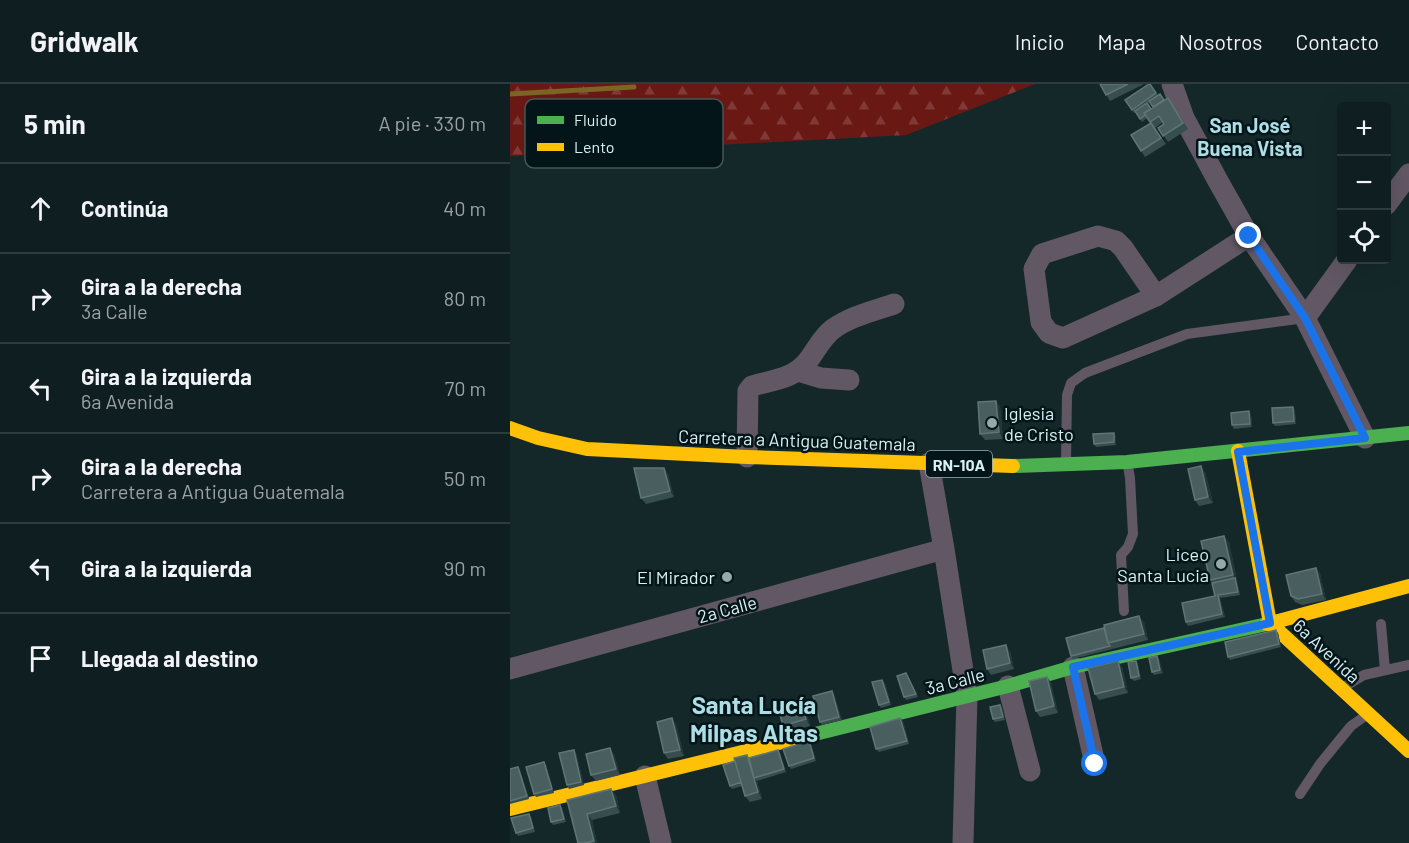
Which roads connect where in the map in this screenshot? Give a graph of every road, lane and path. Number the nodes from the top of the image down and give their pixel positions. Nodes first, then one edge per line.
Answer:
1 (1172, 84) edge
2 (1409, 174) edge
3 (1391, 198) edge
4 (1249, 236) junction
5 (1344, 264) edge
6 (1156, 297) junction
7 (894, 304) dead end
8 (1305, 318) junction
9 (798, 371) junction
10 (849, 380) dead end
11 (510, 428) edge
12 (1409, 433) edge
13 (1365, 438) junction
14 (1238, 452) junction
15 (747, 457) junction
16 (1127, 462) junction
17 (930, 463) junction
18 (1066, 464) junction
19 (944, 549) junction
20 (1409, 586) edge
21 (1124, 611) dead end
22 (1270, 623) junction
23 (1381, 624) dead end
24 (1409, 664) edge
25 (1073, 667) junction
26 (510, 669) edge
27 (1385, 670) junction
28 (1008, 686) junction
29 (1341, 688) junction
30 (967, 696) junction
31 (1368, 714) junction
32 (1409, 751) edge
33 (1095, 764) dead end
34 (1030, 771) dead end
35 (645, 776) junction
36 (1300, 794) dead end
37 (510, 809) edge
38 (661, 843) edge
39 (963, 843) edge

1 - 4 street
2 - 3 street
4 - 6 street
4 - 8 street
5 - 8 street
6 - 6 street
7 - 9 street
8 - 13 street
8 - 18 lane
9 - 10 street
9 - 15 street
11 - 15 street, Carretera a Antigua Guatemala / RN-10A
12 - 13 street, Carretera a Antigua Guatemala / RN-10A
13 - 14 street, Carretera a Antigua Guatemala / RN-10A
14 - 16 street, Carretera a Antigua Guatemala / RN-10A
14 - 22 street, 6a Avenida
15 - 17 street, Carretera a Antigua Guatemala / RN-10A
16 - 18 street, Carretera a Antigua Guatemala / RN-10A
16 - 21 lane
17 - 18 street, Carretera a Antigua Guatemala / RN-10A
17 - 19 street
19 - 26 street, 2a Calle
19 - 30 street
20 - 22 street, 3a Calle
22 - 25 street, 3a Calle
22 - 29 street, 6a Avenida
23 - 27 lane
24 - 27 lane
25 - 28 street, 3a Calle
25 - 33 street
27 - 29 lane
28 - 30 street, 3a Calle
28 - 34 street
29 - 31 street, 6a Avenida
30 - 35 street, 3a Calle
30 - 39 street
31 - 32 street, 6a Avenida
31 - 36 lane
35 - 37 street, 3a Calle
35 - 38 street

